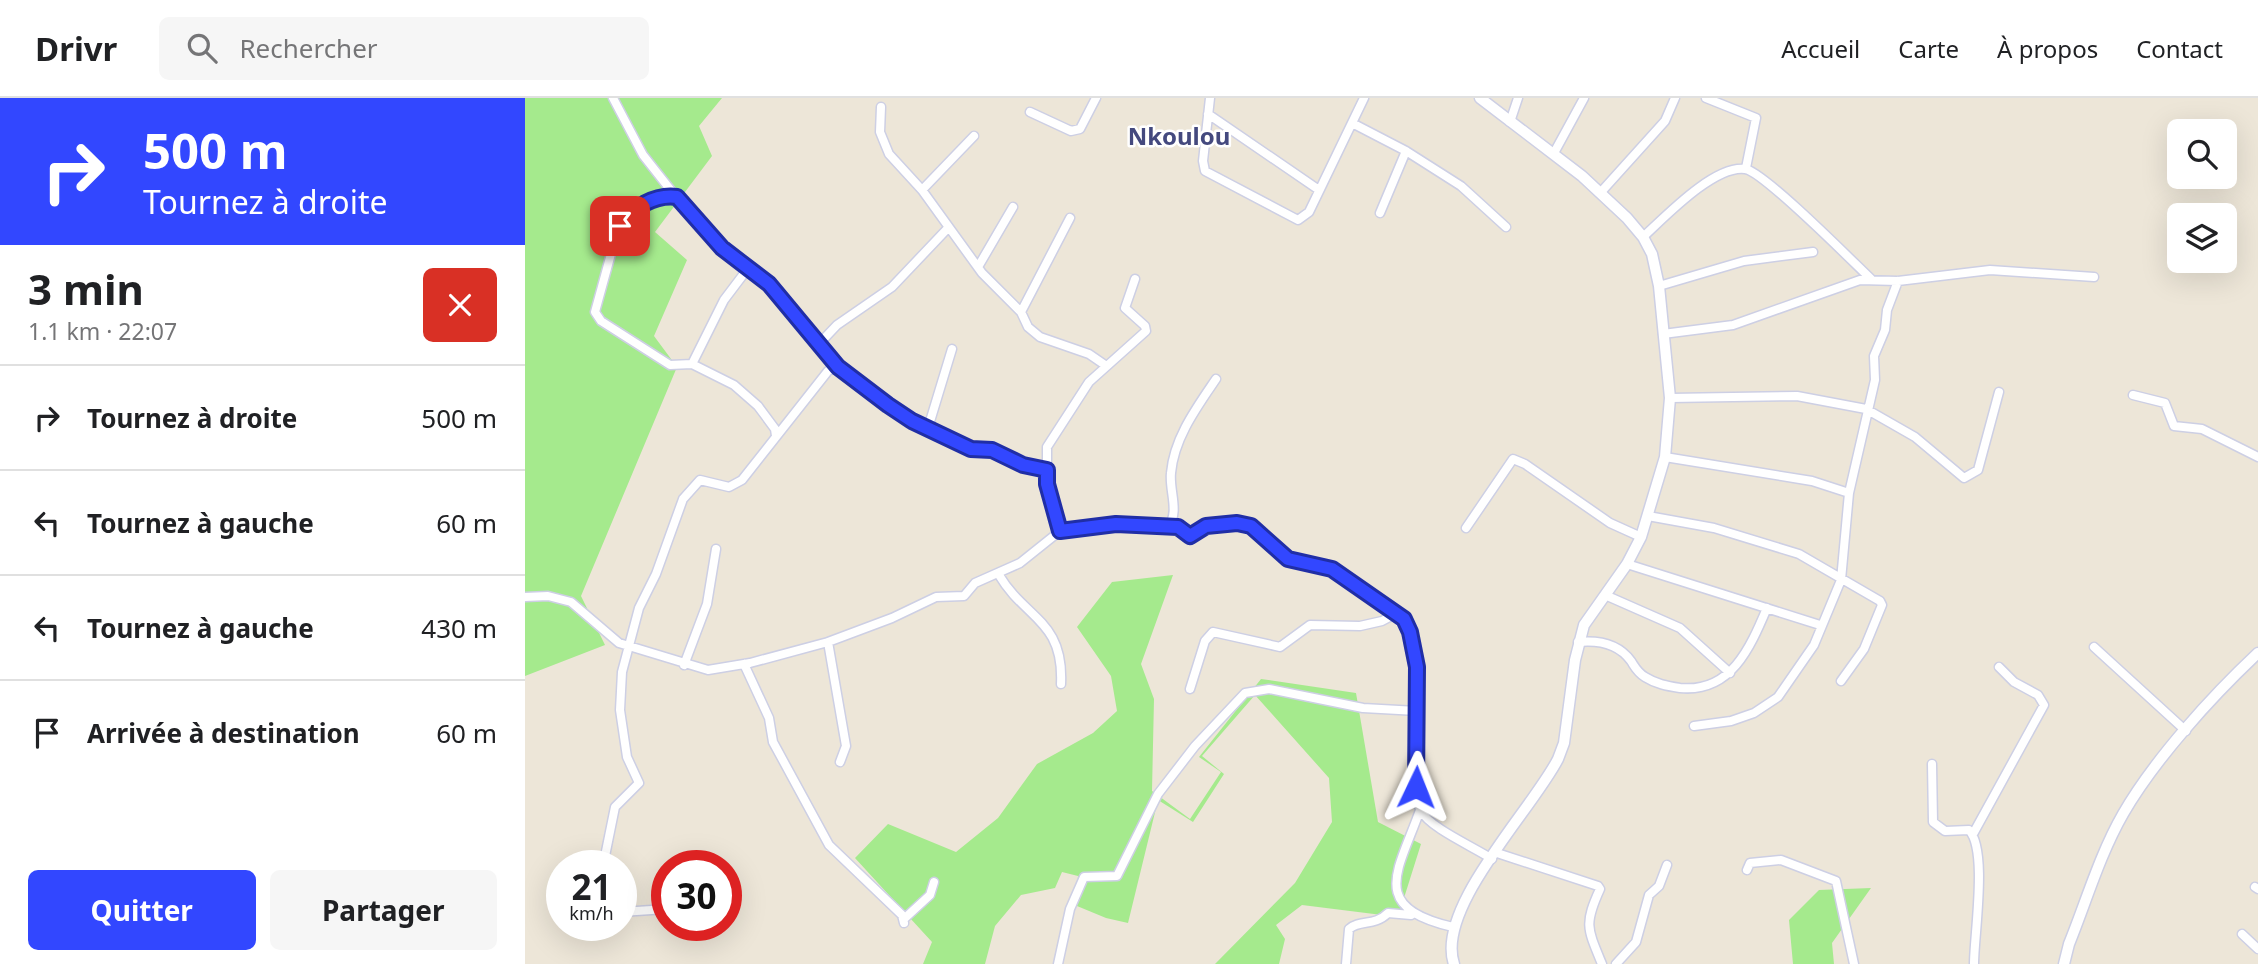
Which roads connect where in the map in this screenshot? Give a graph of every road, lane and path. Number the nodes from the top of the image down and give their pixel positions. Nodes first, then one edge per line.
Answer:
1 (614, 98) edge
2 (1097, 98) edge
3 (1210, 98) edge
4 (1364, 98) edge
5 (1480, 98) edge
6 (1518, 98) edge
7 (1584, 98) edge
8 (1675, 98) edge
9 (1706, 98) edge
10 (881, 107) dead end
11 (1030, 112) dead end
12 (1208, 114) junction
13 (1510, 122) junction
14 (1352, 123) junction
15 (974, 136) dead end
16 (1406, 151) junction
17 (1554, 153) junction
18 (1745, 169) junction
19 (922, 190) junction
20 (1319, 190) junction
21 (1601, 192) junction
22 (677, 197) junction
23 (1013, 206) dead end
24 (1380, 213) dead end
25 (1070, 218) dead end
26 (1506, 227) dead end
27 (948, 228) junction
28 (1643, 237) junction
29 (1813, 252) dead end
30 (749, 267) junction
31 (978, 267) junction
32 (2094, 277) dead end
33 (1135, 279) dead end
34 (1871, 279) junction
35 (1898, 281) junction
36 (1659, 286) junction
37 (1021, 312) junction
38 (1663, 334) junction
39 (818, 345) junction
40 (952, 349) dead end
41 (692, 364) junction
42 (1105, 365) junction
43 (838, 367) junction
44 (1216, 379) dead end
45 (2000, 392) dead end
46 (2133, 395) dead end
47 (1670, 398) junction
48 (1866, 409) junction
49 (928, 428) junction
50 (776, 436) junction
51 (1665, 457) junction
52 (2258, 457) edge
53 (1047, 470) junction
54 (1849, 493) junction
55 (1648, 516) junction
56 (1168, 527) junction
57 (1466, 527) dead end
58 (1060, 531) junction
59 (1641, 537) junction
60 (716, 549) dead end
61 (1627, 564) junction
62 (999, 575) junction
63 (1841, 580) junction
64 (1605, 595) junction
65 (525, 597) edge
66 (1766, 608) junction
67 (1397, 613) junction
68 (1820, 625) junction
69 (828, 642) junction
70 (1578, 642) junction
71 (2094, 647) dead end
72 (630, 648) junction
73 (2258, 653) edge
74 (744, 664) junction
75 (684, 665) junction
76 (1999, 667) dead end
77 (1730, 673) junction
78 (1841, 681) dead end
79 (1061, 684) dead end
80 (1190, 689) dead end
81 (1417, 711) junction
82 (1694, 726) dead end
83 (2186, 732) junction
84 (840, 761) dead end
85 (1931, 764) dead end
86 (1420, 810) junction
87 (1973, 834) junction
88 (606, 850) edge
89 (1494, 856) junction
90 (1667, 865) dead end
91 (1747, 870) dead end
92 (934, 882) dead end
93 (1417, 916) junction
94 (1453, 927) junction
95 (2242, 934) dead end
96 (2258, 949) edge
97 (1058, 964) edge
98 (1346, 964) edge
99 (1454, 964) edge
100 (1602, 964) edge
101 (1616, 964) edge
102 (1854, 964) edge
103 (1973, 964) edge
104 (2064, 964) edge

1 - 22 street
2 - 11 street
3 - 12 street
4 - 14 street
5 - 13 street
6 - 13 street
7 - 17 street
8 - 21 street
9 - 18 street
10 - 19 street
12 - 20 street
12 - 20 street
13 - 17 street
14 - 16 street
14 - 20 street
15 - 19 street
16 - 24 street
16 - 26 street
17 - 21 street
18 - 28 street
18 - 34 street
19 - 27 street
21 - 28 street
22 - 30 street
22 - 41 street
23 - 31 street
25 - 37 street
27 - 31 street
27 - 39 street
28 - 36 street
29 - 36 street
30 - 39 street
30 - 41 street
31 - 37 street
32 - 35 street
33 - 42 street
34 - 35 street
34 - 38 street
35 - 48 street
36 - 38 street
37 - 42 street
38 - 47 street
39 - 43 street
40 - 49 street
41 - 50 street
42 - 53 street
43 - 49 street
43 - 50 street
44 - 56 street
45 - 48 street
46 - 52 street
47 - 48 street
47 - 51 street
48 - 54 street
49 - 53 street
50 - 72 street
51 - 54 street
51 - 55 street
53 - 58 street
54 - 63 street
55 - 59 street
55 - 63 street
56 - 58 street
56 - 67 street
57 - 59 street
58 - 62 street
59 - 61 street
60 - 75 street
61 - 64 street
61 - 66 street
62 - 69 street
62 - 79 street
63 - 68 street
63 - 78 street
64 - 70 street
64 - 77 street
65 - 72 street
66 - 68 street
66 - 77 street
67 - 80 street
67 - 81 street
68 - 82 street
69 - 74 street
69 - 84 street
70 - 77 street
70 - 89 street
71 - 83 street
72 - 75 street
72 - 88 street
73 - 83 street
74 - 75 street
74 - 92 street
76 - 87 street
81 - 86 street
81 - 97 street
83 - 104 street
85 - 87 street
86 - 89 street
86 - 93 street
87 - 103 street
89 - 94 street
89 - 100 street
90 - 101 street
91 - 102 street
93 - 94 street
93 - 98 street
94 - 99 street
95 - 96 street

